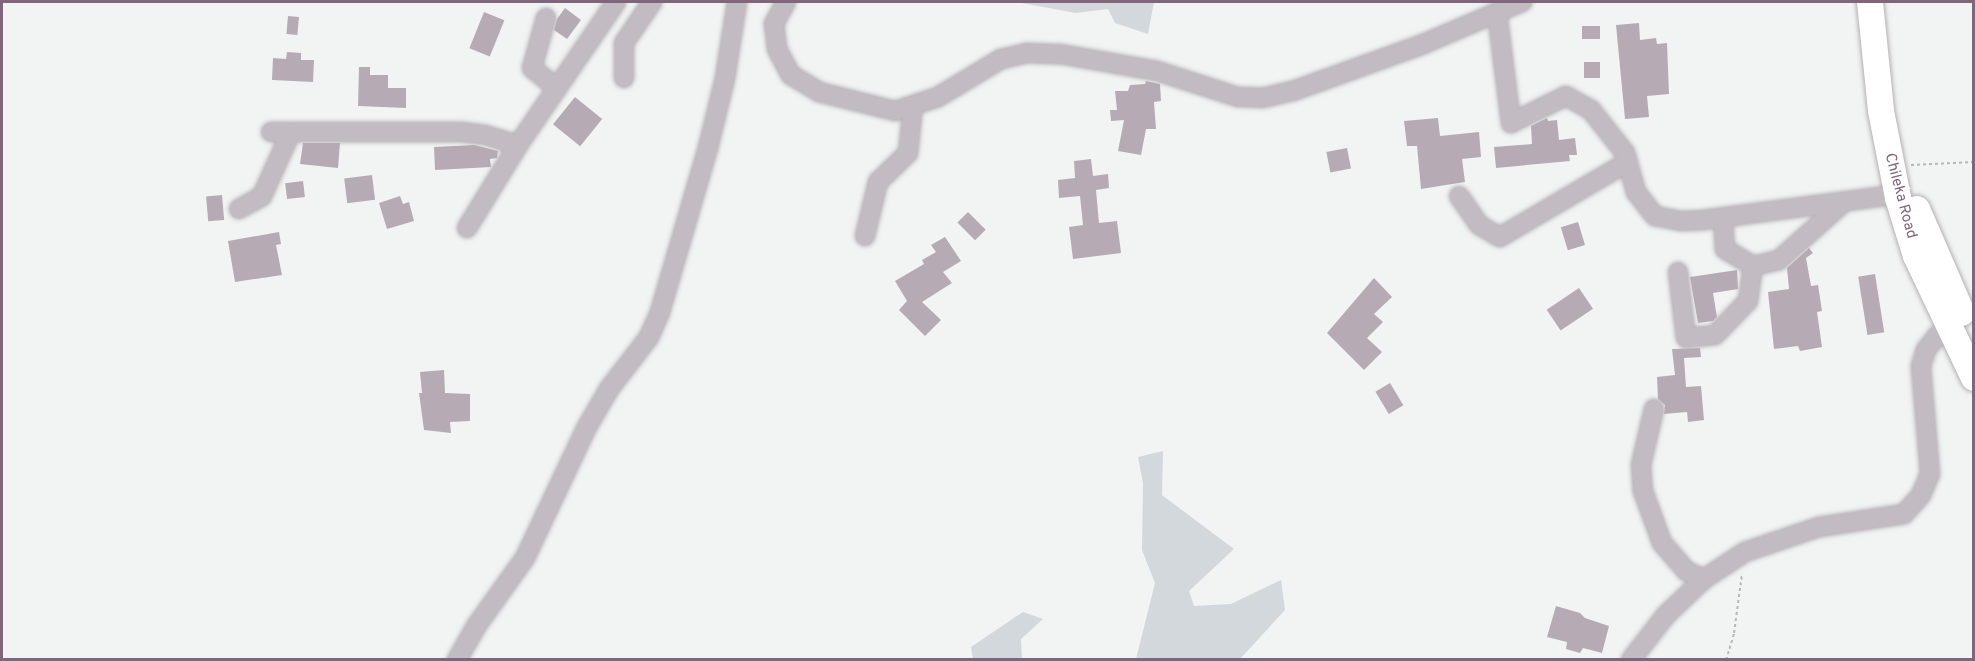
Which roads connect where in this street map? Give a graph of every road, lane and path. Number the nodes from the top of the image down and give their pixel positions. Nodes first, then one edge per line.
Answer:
1 (616, 2) edge
2 (652, 2) edge
3 (737, 2) edge
4 (786, 2) edge
5 (1522, 2) edge
6 (1870, 2) edge
7 (1886, 2) edge
8 (1497, 12) junction
9 (546, 18) dead end
10 (624, 78) dead end
11 (557, 88) junction
12 (913, 106) junction
13 (271, 132) dead end
14 (291, 132) junction
15 (518, 145) junction
16 (1628, 162) junction
17 (1974, 162) edge
18 (1905, 166) junction
19 (1459, 196) dead end
20 (1898, 198) junction
21 (1844, 202) junction
22 (239, 209) dead end
23 (1723, 218) junction
24 (467, 228) dead end
25 (865, 236) dead end
26 (1753, 266) junction
27 (1678, 272) dead end
28 (1951, 327) junction
29 (1974, 338) edge
30 (1974, 378) edge
31 (1654, 409) dead end
32 (1746, 552) junction
33 (1704, 579) junction
34 (457, 660) edge
35 (1631, 660) edge
36 (1726, 660) edge

1 - 11 street
2 - 10 street
3 - 34 street
4 - 12 street
5 - 8 street
6 - 20 highway, Chileka Road
7 - 18 highway, Chileka Road
8 - 12 street
8 - 16 street
9 - 11 street
11 - 15 street
12 - 25 street
13 - 14 street
14 - 15 street
14 - 22 street
15 - 24 street
16 - 19 street
16 - 23 street
17 - 18 path
18 - 29 highway, Chileka Road
20 - 21 street
20 - 28 highway, Chileka Road
21 - 23 street
21 - 26 street
23 - 26 street
26 - 27 street
28 - 30 highway, Chileka Road
28 - 32 street
31 - 33 street
32 - 33 street
32 - 36 path
33 - 35 street

